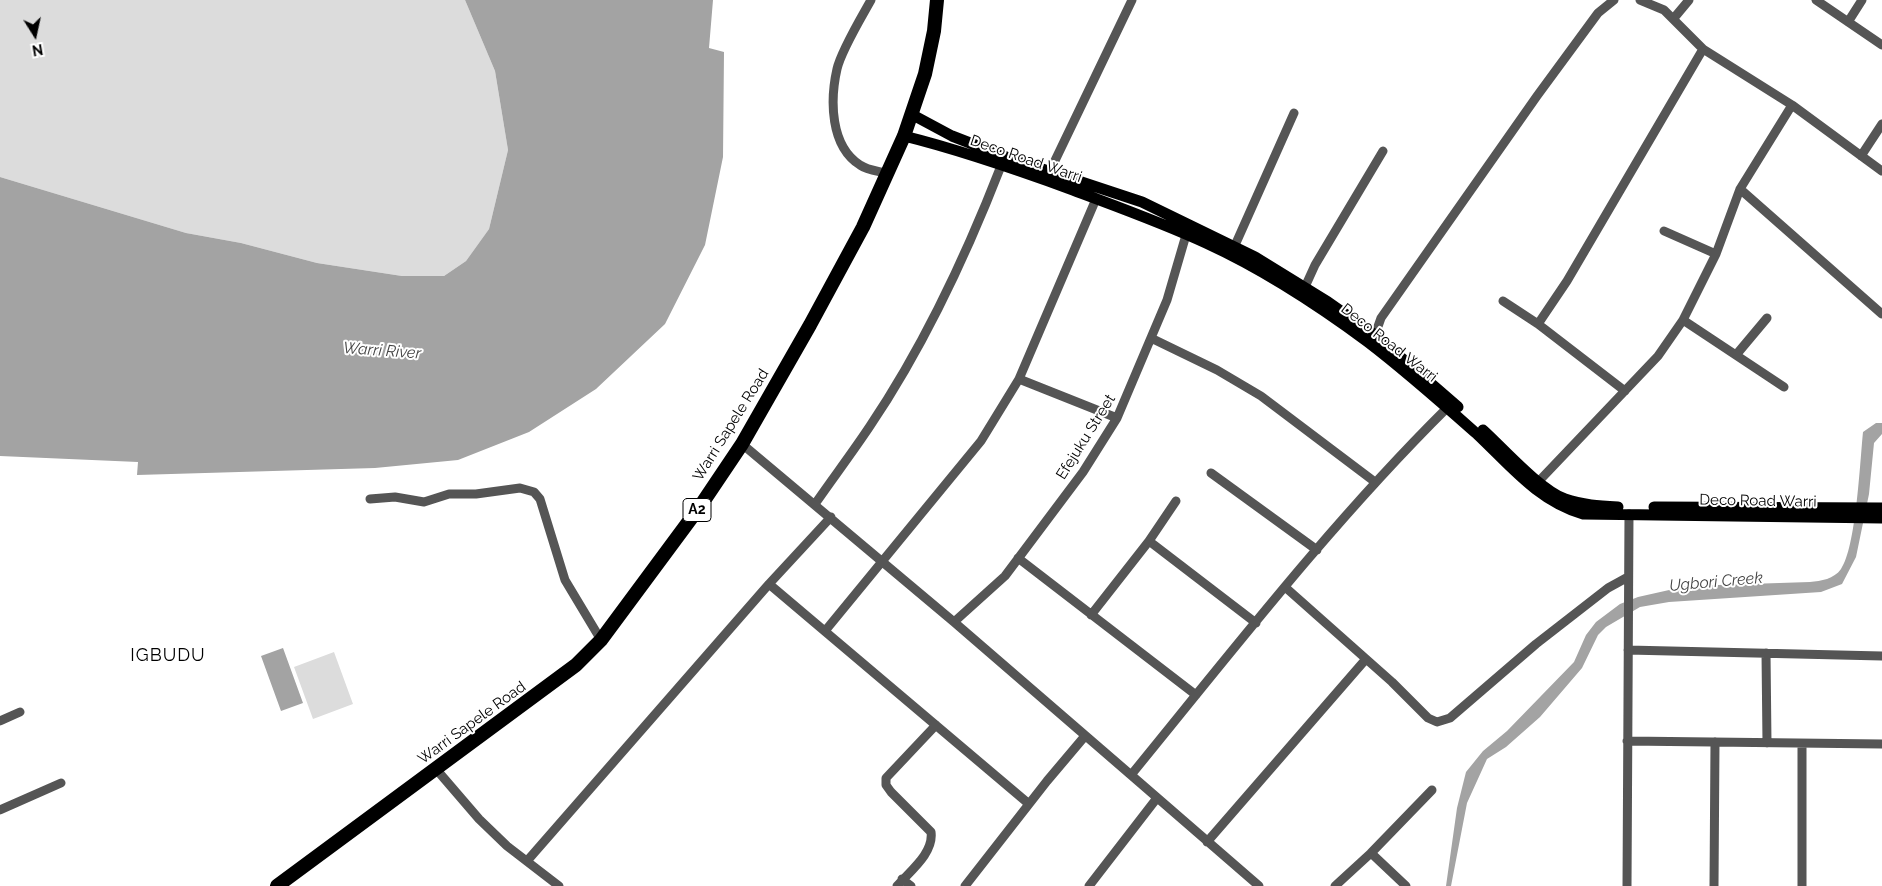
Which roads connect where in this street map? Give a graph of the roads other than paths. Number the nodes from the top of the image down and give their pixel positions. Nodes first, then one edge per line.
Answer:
1 (871, 0) edge
2 (937, 0) edge
3 (1132, 0) edge
4 (1614, 0) edge
5 (1640, 0) edge
6 (1689, 0) edge
7 (1816, 0) edge
8 (1862, 0) edge
9 (1674, 18) junction
10 (1848, 22) junction
11 (1882, 45) edge
12 (1703, 49) junction
13 (1792, 105) junction
14 (1294, 113) dead end
15 (911, 114) junction
16 (1882, 124) edge
17 (904, 136) junction
18 (1383, 151) dead end
19 (1861, 156) junction
20 (1001, 166) junction
21 (1050, 171) junction
22 (1882, 171) edge
23 (885, 174) junction
24 (1740, 189) junction
25 (1096, 199) junction
26 (1664, 231) dead end
27 (1186, 235) junction
28 (1232, 251) junction
29 (1716, 254) junction
30 (1305, 287) junction
31 (1503, 301) dead end
32 (1882, 314) edge
33 (1767, 318) dead end
34 (1683, 320) junction
35 (1538, 324) junction
36 (1375, 335) junction
37 (1153, 339) junction
38 (1736, 355) junction
39 (1020, 379) junction
40 (1784, 387) dead end
41 (1625, 391) junction
42 (1447, 408) junction
43 (1118, 418) junction
44 (742, 444) junction
45 (1211, 473) dead end
46 (1375, 482) junction
47 (1539, 482) junction
48 (370, 499) dead end
49 (1176, 501) dead end
50 (815, 504) junction
51 (1850, 513) junction
52 (1878, 513) edge
53 (1629, 514) junction
54 (831, 517) junction
55 (1149, 541) junction
56 (1317, 550) junction
57 (1018, 558) junction
58 (883, 561) junction
59 (1628, 577) junction
60 (769, 584) junction
61 (1285, 588) junction
62 (1091, 615) junction
63 (954, 622) junction
64 (1256, 623) junction
65 (825, 631) junction
66 (601, 640) junction
67 (1628, 650) junction
68 (1766, 653) junction
69 (1882, 656) edge
70 (1366, 658) junction
71 (1196, 695) junction
72 (20, 712) dead end
73 (0, 721) edge
74 (936, 725) junction
75 (1085, 736) junction
76 (1627, 741) junction
77 (1715, 742) junction
78 (1767, 743) junction
79 (1802, 744) junction
80 (1882, 744) edge
81 (436, 769) junction
82 (1131, 775) junction
83 (62, 783) dead end
84 (1432, 790) dead end
85 (1157, 798) junction
86 (1029, 804) junction
87 (0, 810) edge
88 (1207, 842) junction
89 (1371, 853) junction
90 (527, 861) junction
91 (900, 883) edge
92 (1253, 884) edge
93 (277, 886) edge
94 (559, 886) edge
95 (911, 886) edge
96 (965, 886) edge
97 (1088, 886) edge
98 (1335, 886) edge
99 (1406, 886) edge
100 (1627, 886) edge
101 (1714, 886) edge
102 (1802, 886) edge

1 - 23 street
2 - 15 highway, Warri Sapele Road / A2
3 - 21 street
4 - 36 street
5 - 9 street
6 - 9 street
7 - 10 street
8 - 10 street
9 - 12 street
10 - 11 street
12 - 13 street
12 - 35 street
13 - 19 street
13 - 24 street
14 - 28 street
15 - 17 highway, Warri Sapele Road / A2
15 - 21 main road, Deco Road Warri
16 - 19 street
17 - 20 main road, Deco Road Warri
17 - 23 highway, Warri Sapele Road / A2
18 - 30 street
19 - 22 street
20 - 25 main road, Deco Road Warri
20 - 50 street
21 - 28 main road, Deco Road Warri
23 - 44 highway, Warri Sapele Road / A2
24 - 29 street
24 - 32 street
25 - 27 main road, Deco Road Warri
25 - 39 street
26 - 29 street
27 - 28 main road, Deco Road Warri
27 - 37 street, Efejuku Street
28 - 30 main road, Deco Road Warri
28 - 42 main road, Deco Road Warri
29 - 34 street
30 - 36 main road, Deco Road Warri
31 - 35 street
33 - 38 street
34 - 38 street
34 - 41 street
35 - 41 street
36 - 47 main road, Deco Road Warri
37 - 43 street, Efejuku Street
37 - 46 street
38 - 40 street
39 - 43 street
39 - 58 street
41 - 47 street
42 - 46 street
42 - 53 main road, Deco Road Warri
43 - 57 street, Efejuku Street
44 - 50 street
44 - 66 highway, Warri Sapele Road / A2
45 - 56 street
46 - 56 street
47 - 51 main road, Deco Road Warri
48 - 66 street
49 - 55 street
50 - 54 street
51 - 52 main road
51 - 53 main road, Deco Road Warri
53 - 59 street
54 - 58 street
54 - 60 street
55 - 62 street
55 - 64 street
56 - 61 street
57 - 62 street
57 - 63 street, Efejuku Street
58 - 63 street
58 - 65 street
59 - 67 street
59 - 70 street
60 - 65 street
60 - 90 street
61 - 64 street
61 - 70 street
62 - 71 street
63 - 75 street
64 - 71 street
65 - 74 street
66 - 81 highway, Warri Sapele Road / A2
67 - 68 street
67 - 76 street
68 - 69 street
68 - 78 street
70 - 88 street
71 - 82 street
72 - 73 street
74 - 86 street
74 - 91 street
75 - 82 street
75 - 86 street
76 - 77 street
76 - 100 street
77 - 78 street
77 - 101 street
78 - 79 street
79 - 80 street
79 - 102 street
81 - 90 street
81 - 93 highway, Warri Sapele Road / A2
82 - 85 street
83 - 87 street
84 - 89 street
85 - 88 street
85 - 97 street
86 - 96 street
88 - 92 street
89 - 98 street
89 - 99 street
90 - 94 street
91 - 95 street

